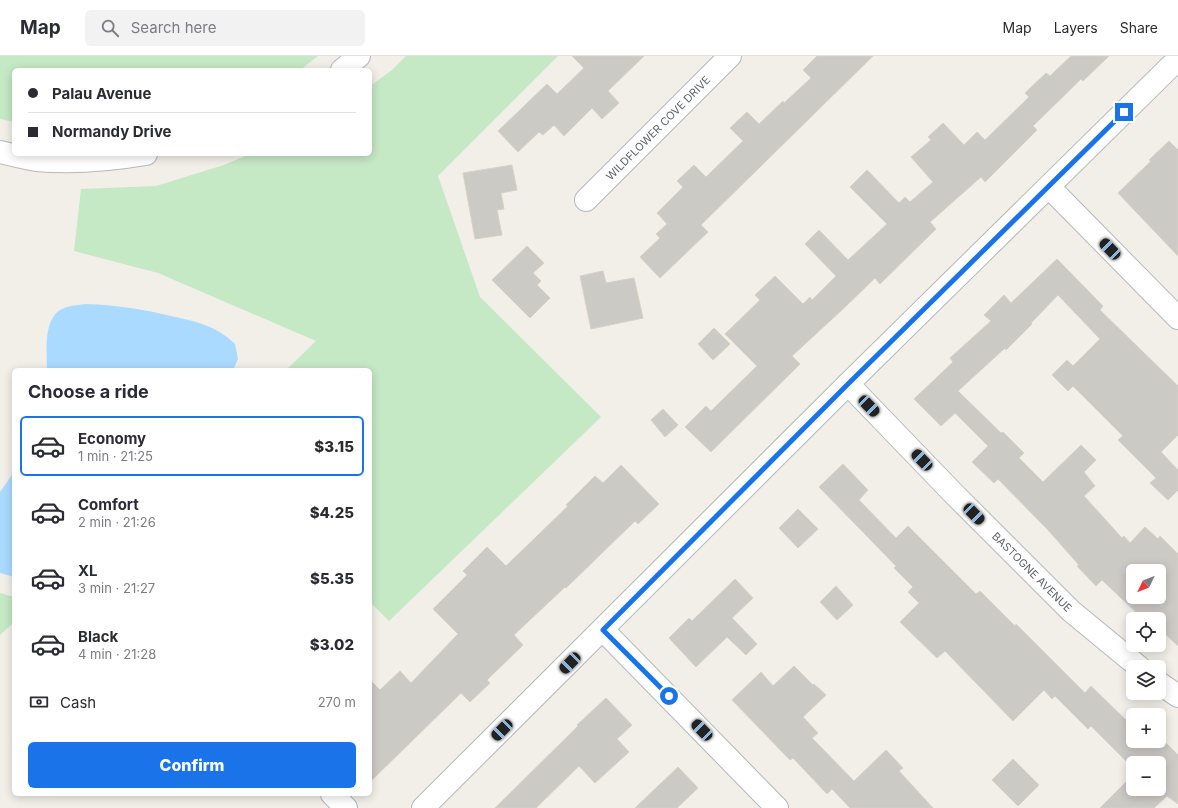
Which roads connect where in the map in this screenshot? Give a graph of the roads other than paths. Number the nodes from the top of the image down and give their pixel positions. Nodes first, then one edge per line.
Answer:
1 (359, 56) edge
2 (730, 56) edge
3 (1178, 59) edge
4 (344, 68) edge
5 (0, 152) edge
6 (12, 155) edge
7 (18, 156) edge
8 (133, 156) edge
9 (1049, 187) junction
10 (586, 200) dead end
11 (1178, 318) edge
12 (848, 384) junction
13 (603, 630) junction
14 (1130, 660) edge
15 (1166, 688) edge
16 (1178, 696) edge
17 (334, 796) edge
18 (346, 808) edge
19 (423, 808) edge
20 (777, 808) edge

1 - 4 street
2 - 10 street, WILDFLOWER COVE DRIVE
3 - 9 street
5 - 6 street
7 - 8 street
9 - 11 street
9 - 12 street
12 - 13 street
12 - 14 street, BASTOGNE AVENUE
13 - 19 street
13 - 20 street
15 - 16 street
17 - 18 street

